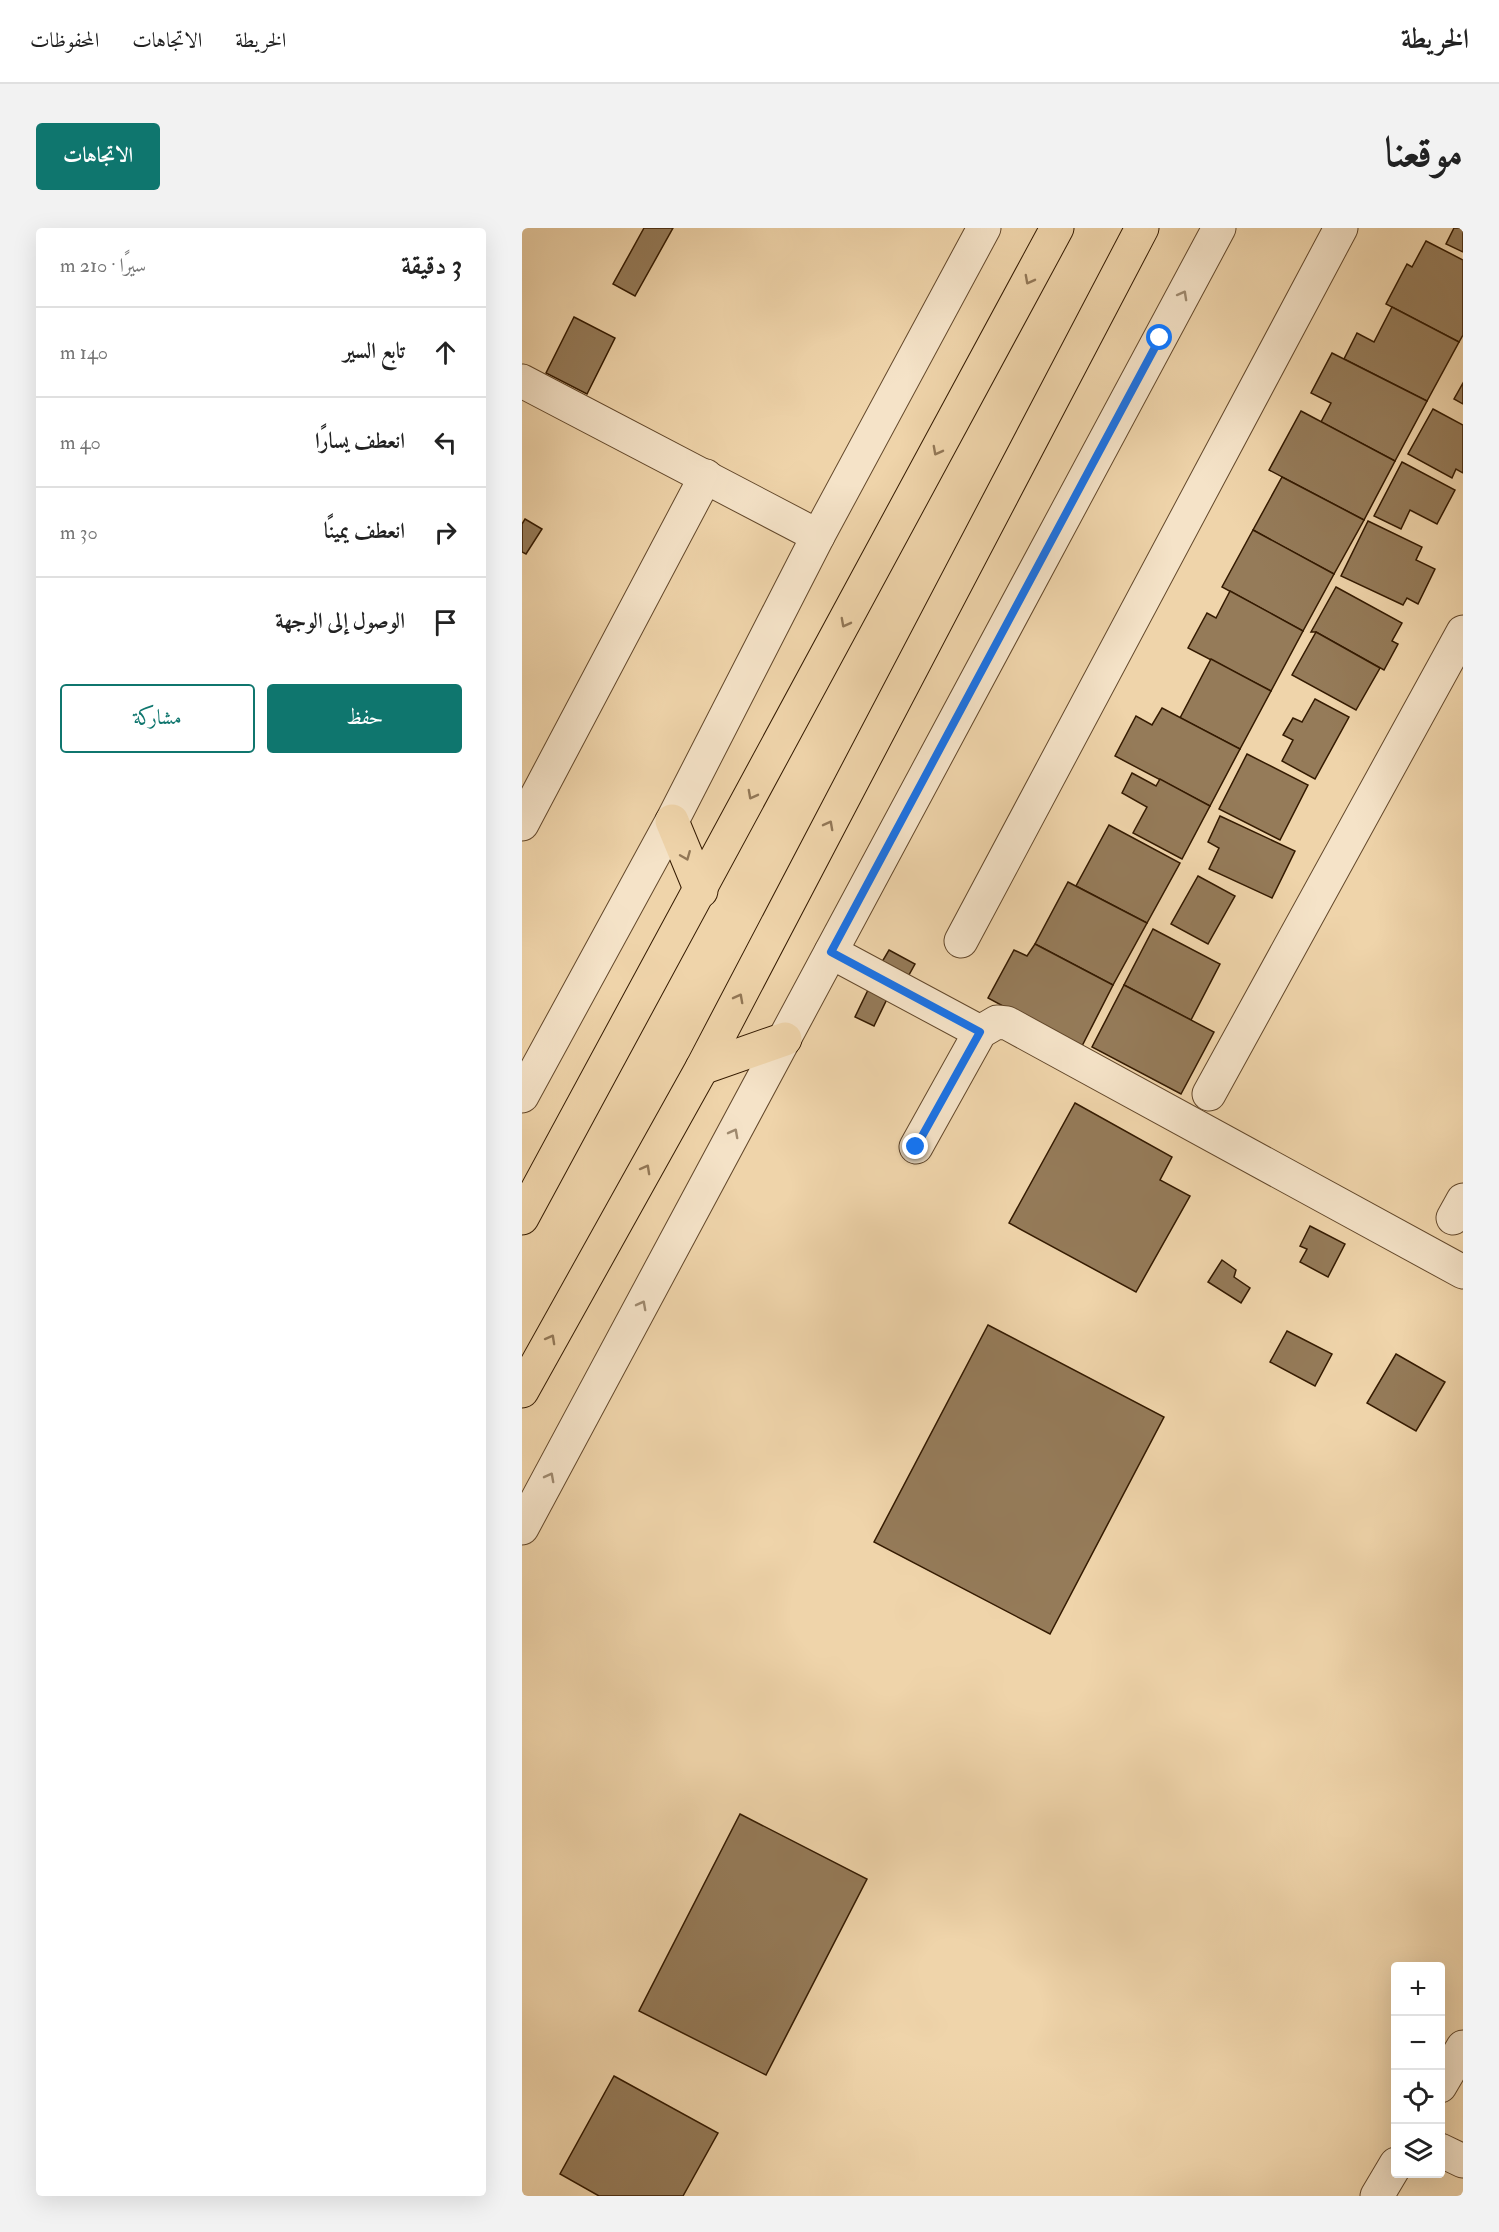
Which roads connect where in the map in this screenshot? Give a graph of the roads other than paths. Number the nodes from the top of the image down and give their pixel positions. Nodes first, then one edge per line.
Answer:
1 (984, 228) edge
2 (1057, 228) edge
3 (1142, 228) edge
4 (1219, 228) edge
5 (1341, 228) edge
6 (522, 381) edge
7 (706, 476) junction
8 (818, 536) junction
9 (1463, 632) edge
10 (672, 821) junction
11 (522, 824) edge
12 (701, 891) junction
13 (961, 941) dead end
14 (831, 952) junction
15 (980, 1032) junction
16 (785, 1039) junction
17 (702, 1068) junction
18 (1209, 1094) dead end
19 (522, 1096) edge
20 (916, 1147) dead end
21 (522, 1218) edge
22 (1463, 1272) edge
23 (522, 1390) edge
24 (522, 1528) edge
25 (1463, 2047) edge
26 (1445, 2078) edge
27 (1445, 2152) edge
28 (1463, 2161) edge
29 (1391, 2171) edge
30 (1377, 2196) edge

1 - 8 street
2 -> 12 main road
17 -> 3 main road
14 -> 4 street
5 - 13 street
6 - 7 street
7 - 8 street
7 - 11 street
8 - 10 street
9 - 18 street
10 -> 12 main road
10 - 19 street
12 - 21 main road
14 - 15 street
14 - 16 street
15 - 20 street
15 - 22 street
16 - 17 main road
24 -> 16 street
23 -> 17 main road
25 - 26 street
27 - 28 street
29 - 30 street

